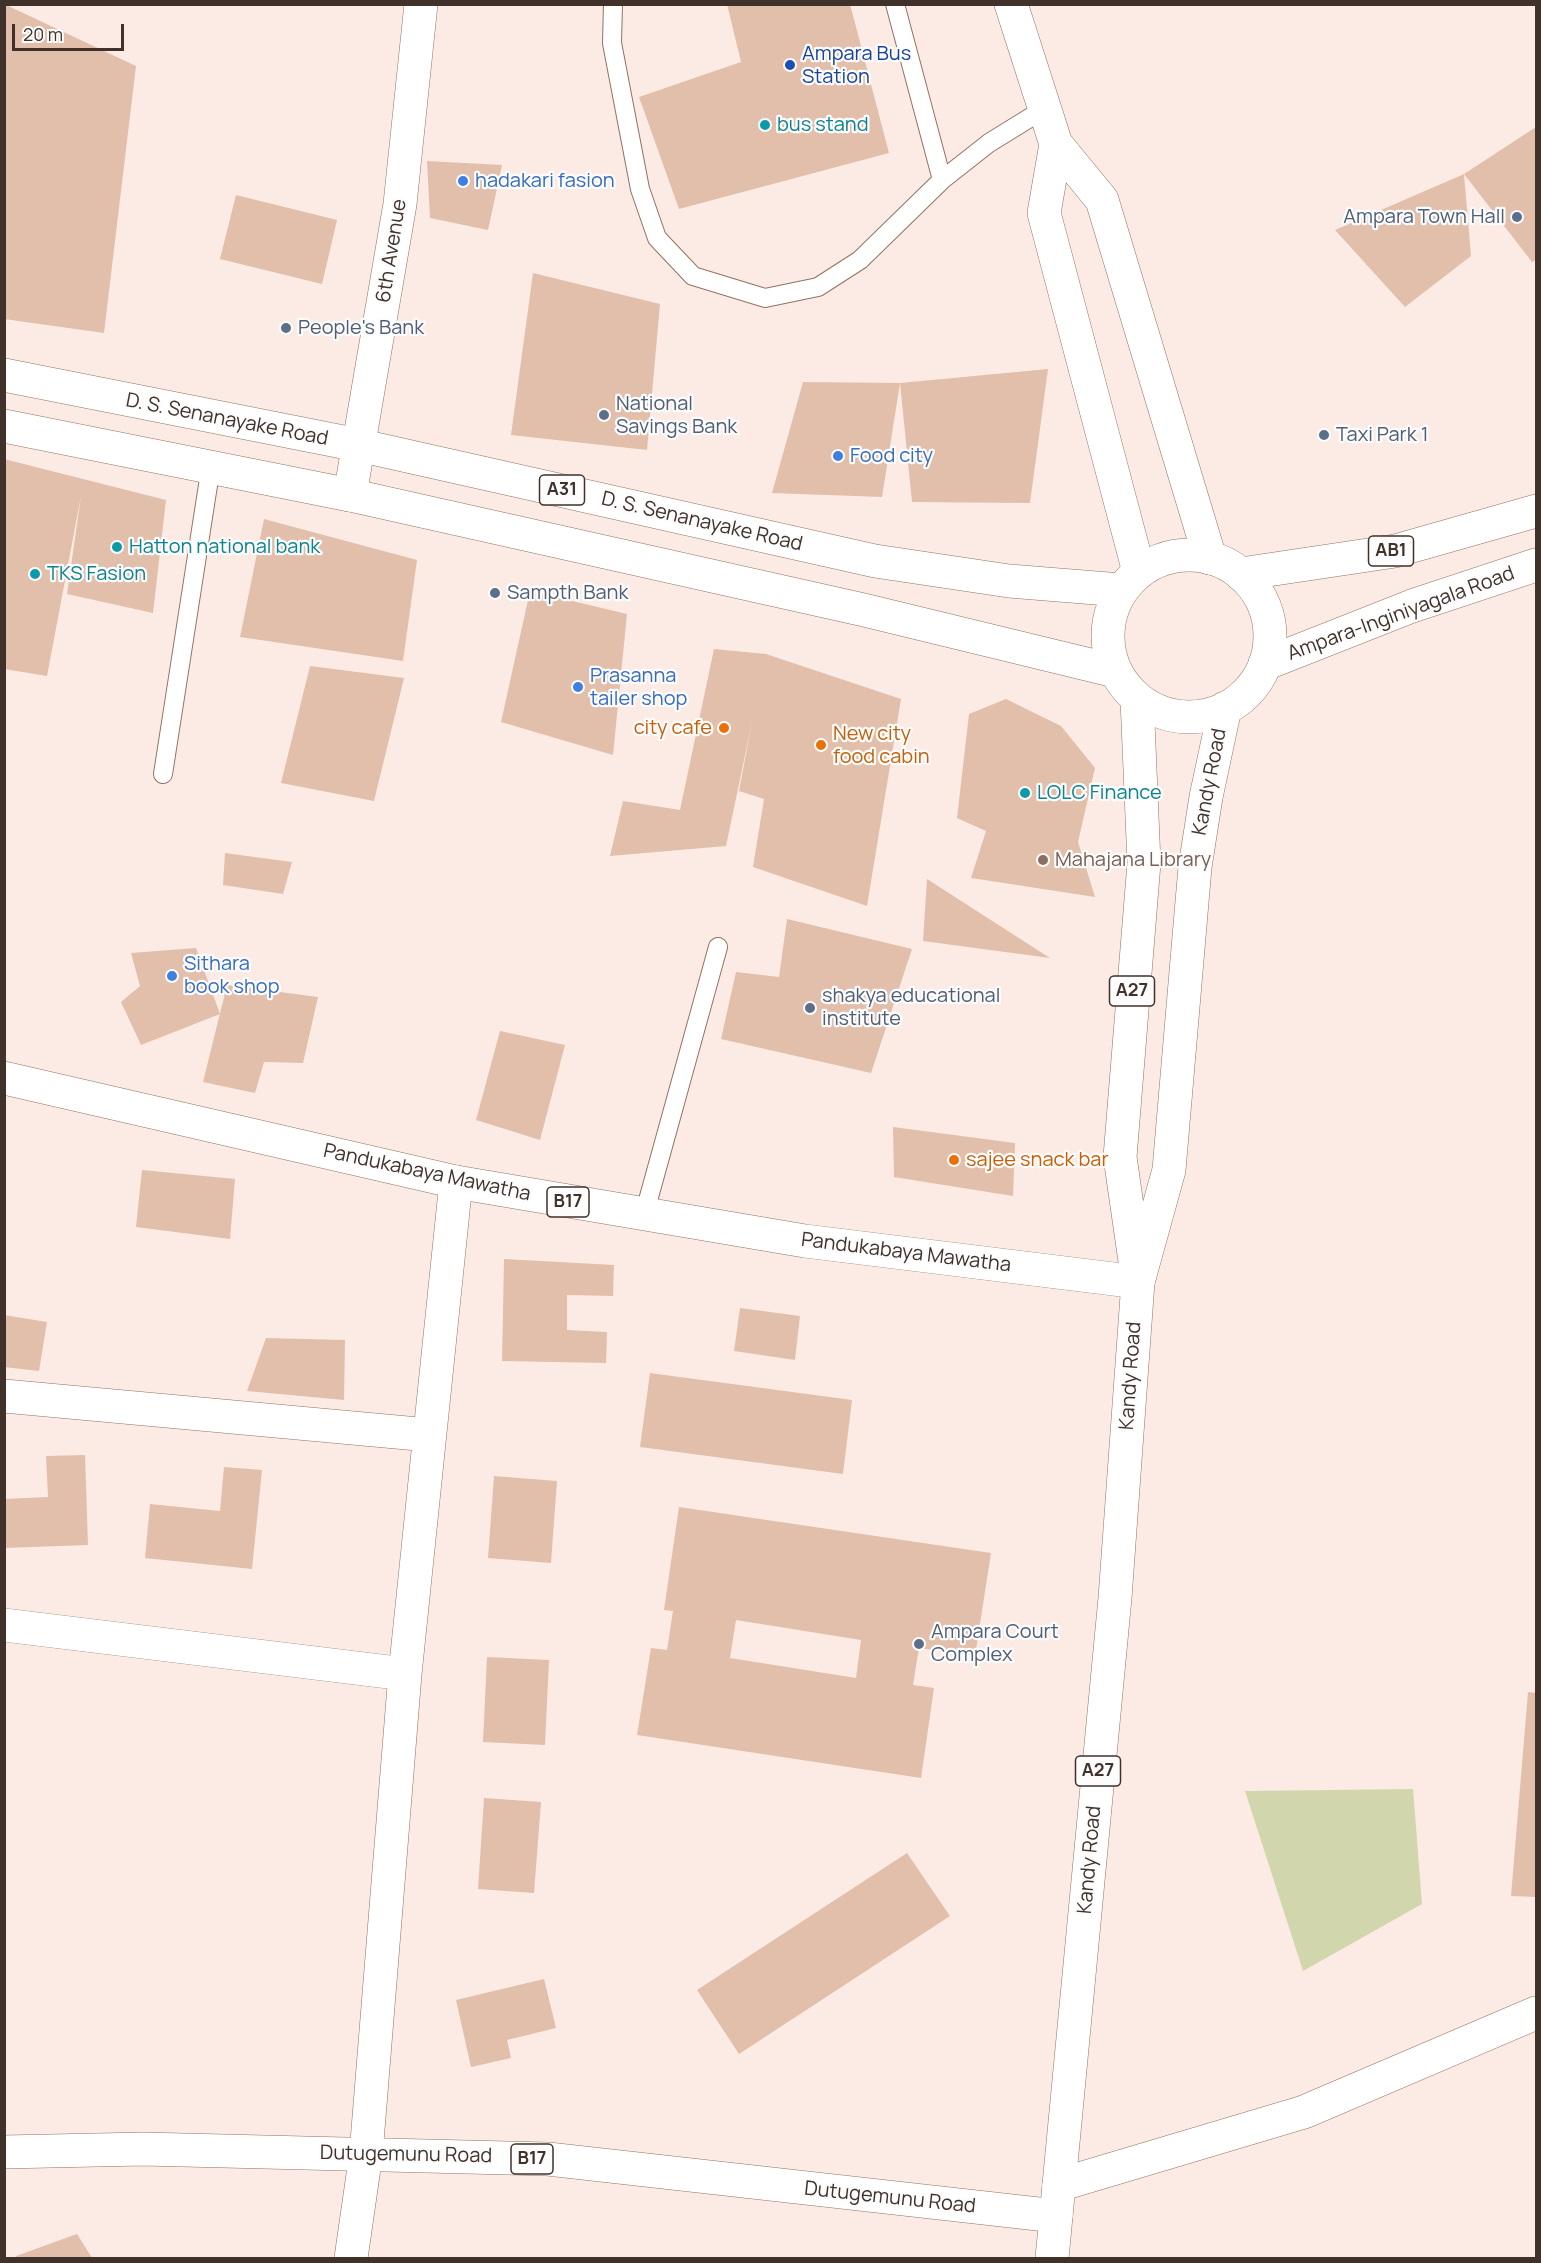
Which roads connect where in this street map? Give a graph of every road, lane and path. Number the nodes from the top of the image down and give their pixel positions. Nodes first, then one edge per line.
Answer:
1 (421, 4) edge
2 (614, 4) edge
3 (895, 4) edge
4 (1011, 4) edge
5 (1044, 109) junction
6 (1056, 144) junction
7 (942, 180) junction
8 (4, 375) edge
9 (4, 426) edge
10 (358, 446) junction
11 (211, 466) junction
12 (350, 495) junction
13 (1536, 511) edge
14 (1210, 558) junction
15 (1536, 565) edge
16 (1241, 574) junction
17 (1130, 581) junction
18 (1265, 664) junction
19 (1115, 671) junction
20 (1137, 699) junction
21 (1225, 708) junction
22 (163, 774) dead end
23 (718, 947) dead end
24 (4, 1078) edge
25 (456, 1182) junction
26 (644, 1215) junction
27 (1138, 1282) junction
28 (4, 1396) edge
29 (429, 1435) junction
30 (4, 1625) edge
31 (405, 1674) junction
32 (1536, 2013) edge
33 (4, 2152) edge
34 (366, 2154) junction
35 (1058, 2201) junction
36 (351, 2259) edge
37 (1052, 2259) edge

1 - 10 main road, 6th Avenue
2 - 7 lane
3 - 7 lane
4 - 5 main road
5 - 6 main road
5 - 7 lane
6 - 14 main road
6 - 17 main road
8 - 10 main road, D. S. Senanayake Road / A31
9 - 11 main road
10 - 12 main road, 6th Avenue
10 - 17 main road, D. S. Senanayake Road / A31
11 - 12 main road
11 - 22 lane
12 - 19 main road
13 - 16 main road, AB1
14 - 16 main road
14 - 17 main road
15 - 18 main road, Ampara-Inginiyagala Road
16 - 18 main road
17 - 19 main road
18 - 21 main road
19 - 20 main road
20 - 21 main road
20 - 27 main road, Kandy Road / A27
21 - 27 main road, Kandy Road / A27
23 - 26 lane
24 - 25 main road, Pandukabaya Mawatha / B17
25 - 26 main road, Pandukabaya Mawatha / B17
25 - 29 main road
26 - 27 main road, Pandukabaya Mawatha / B17
27 - 35 main road, Kandy Road / A27
28 - 29 main road
29 - 31 main road
30 - 31 main road
31 - 34 main road
32 - 35 main road
33 - 34 main road, Dutugemunu Road / B17
34 - 35 main road, Dutugemunu Road / B17
34 - 36 main road
35 - 37 main road, Kandy Road / A27

